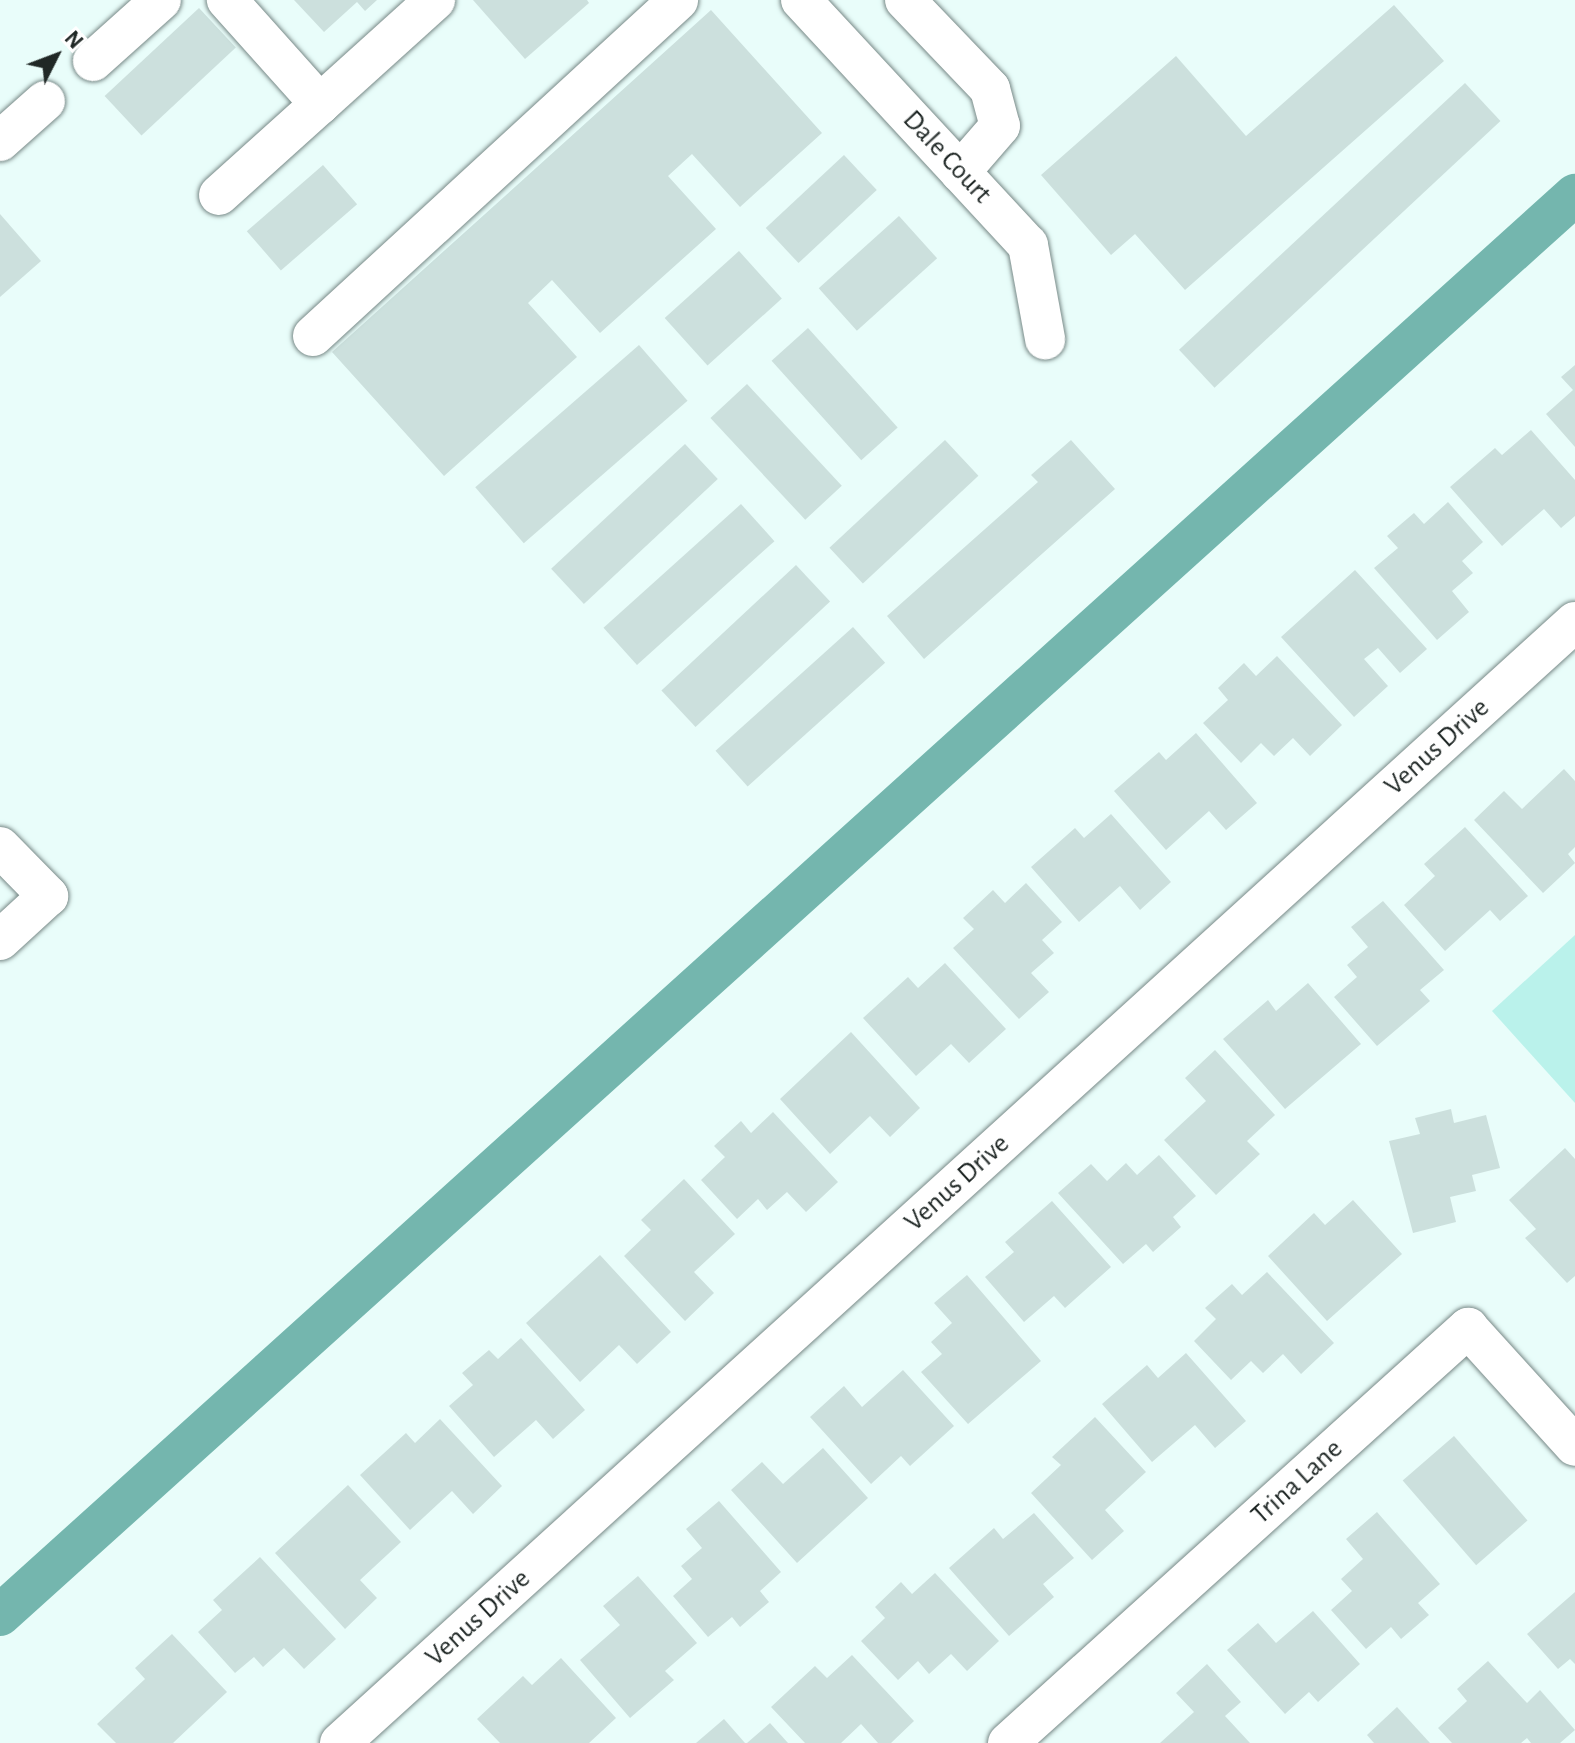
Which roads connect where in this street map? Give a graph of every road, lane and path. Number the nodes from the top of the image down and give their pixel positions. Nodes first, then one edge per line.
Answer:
1 (161, 0) edge
2 (227, 0) edge
3 (435, 0) edge
4 (678, 0) edge
5 (801, 0) edge
6 (905, 0) edge
7 (93, 61) dead end
8 (45, 101) dead end
9 (320, 104) junction
10 (0, 141) edge
11 (960, 172) junction
12 (219, 195) dead end
13 (313, 336) dead end
14 (1045, 339) dead end
15 (1575, 622) edge
16 (0, 847) edge
17 (0, 940) edge
18 (1575, 1446) edge
19 (340, 1743) edge
20 (1008, 1743) edge

1 - 7 street
2 - 9 street
3 - 9 street
4 - 13 street
5 - 11 street, Dale Court
6 - 11 street
8 - 10 street
9 - 12 street
11 - 14 street, Dale Court
15 - 19 street, Venus Drive
16 - 17 street
18 - 20 street, Trina Lane

